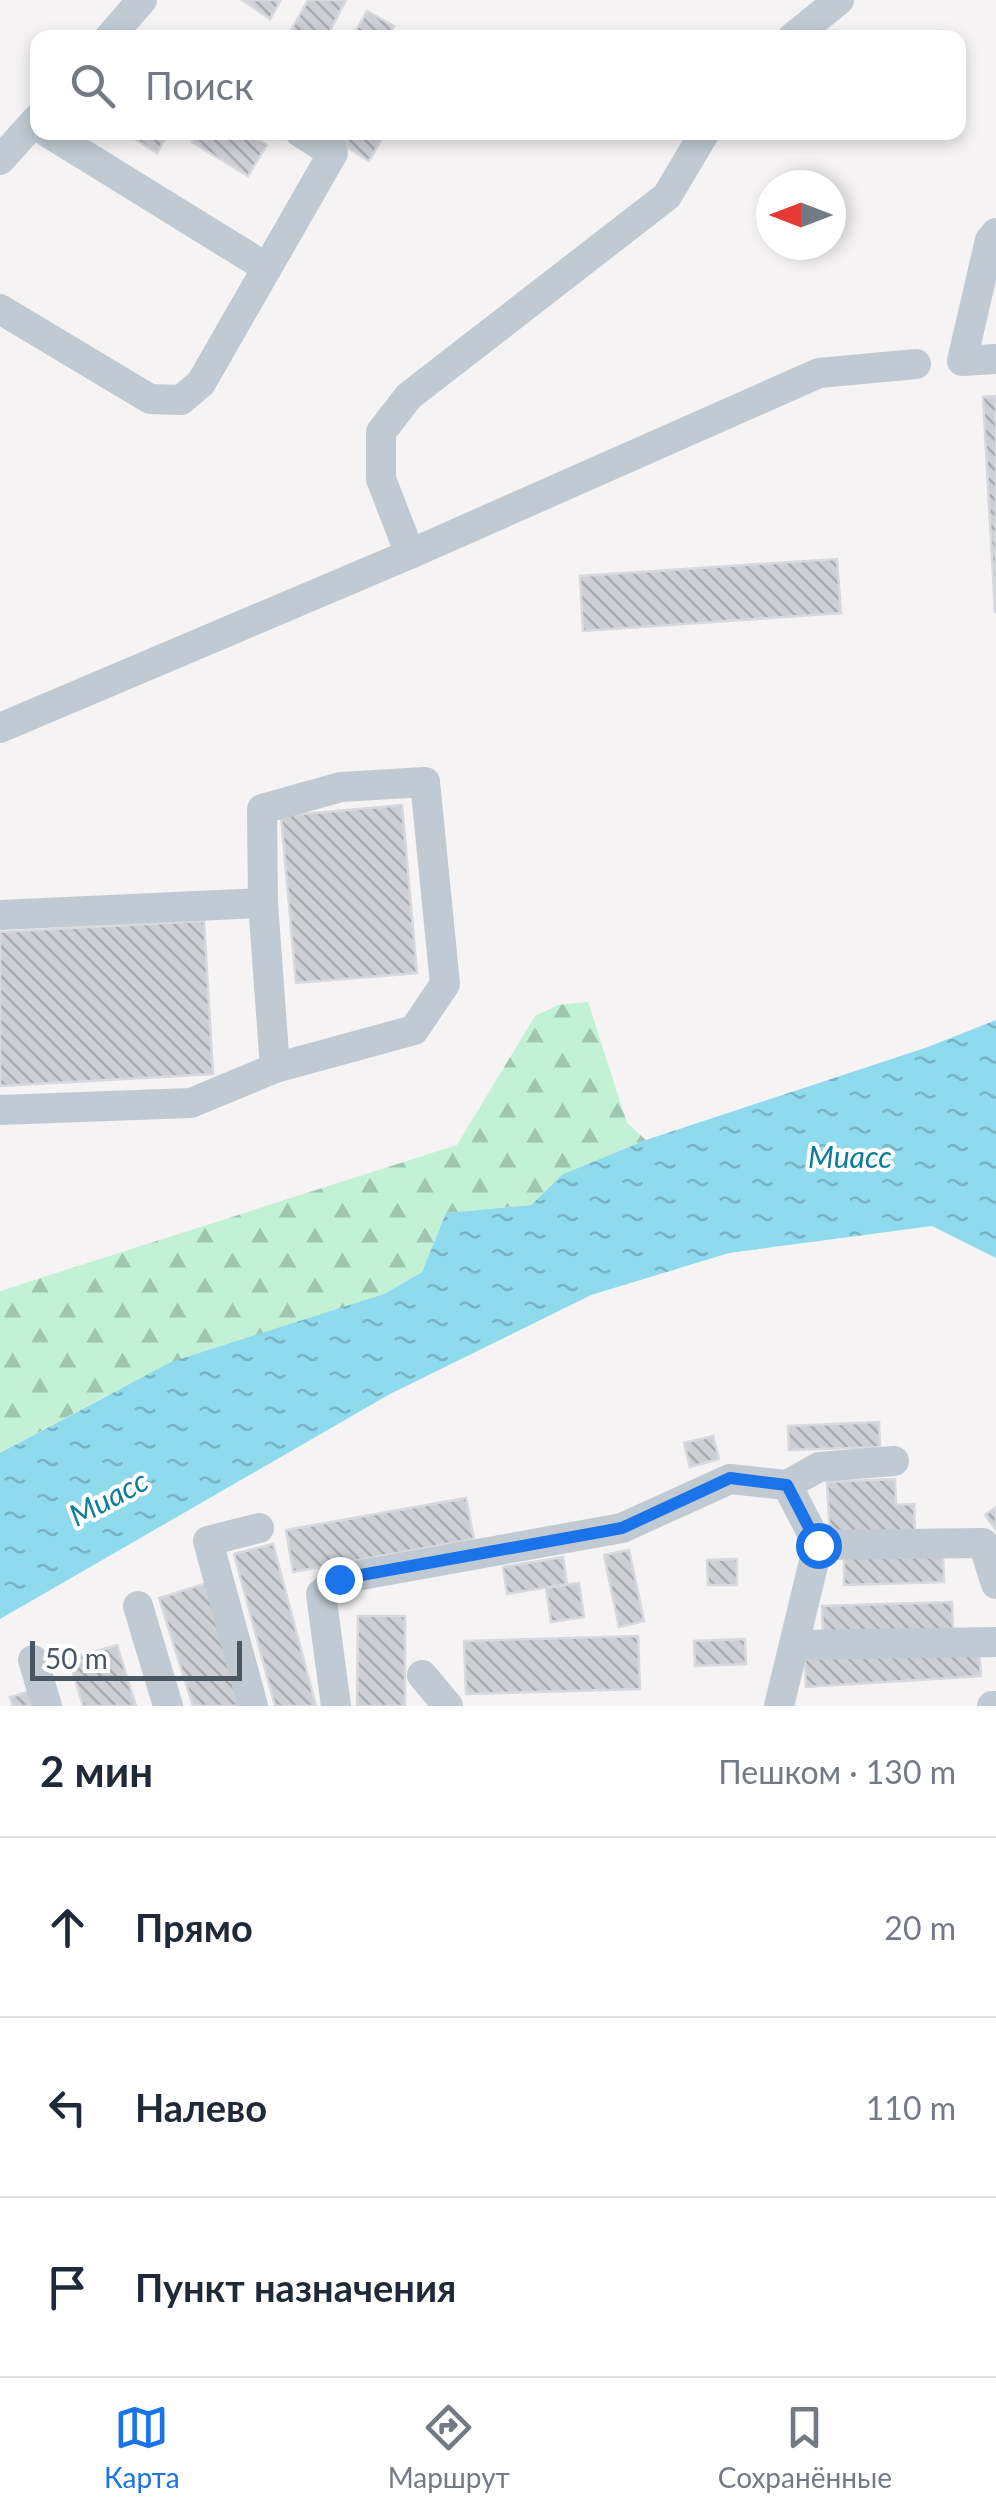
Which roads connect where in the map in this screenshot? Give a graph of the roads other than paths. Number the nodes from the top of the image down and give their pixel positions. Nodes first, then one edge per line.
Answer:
1 (142, 0) edge
2 (840, 0) edge
3 (115, 30) edge
4 (802, 30) edge
5 (30, 133) edge
6 (63, 140) edge
7 (313, 140) edge
8 (700, 140) edge
9 (0, 160) edge
10 (996, 234) edge
11 (267, 268) junction
12 (0, 309) edge
13 (996, 359) edge
14 (916, 364) dead end
15 (410, 554) junction
16 (0, 728) edge
17 (264, 903) junction
18 (0, 915) edge
19 (275, 1068) junction
20 (0, 1110) edge
21 (894, 1461) dead end
22 (787, 1485) junction
23 (259, 1528) dead end
24 (818, 1545) junction
25 (996, 1584) edge
26 (138, 1606) dead end
27 (996, 1642) edge
28 (794, 1645) junction
29 (33, 1660) dead end
30 (422, 1674) dead end
31 (47, 1706) edge
32 (168, 1706) edge
33 (253, 1706) edge
34 (336, 1706) edge
35 (448, 1706) edge
36 (779, 1706) edge

1 - 3 lane
2 - 4 lane
5 - 9 lane
6 - 11 lane
7 - 11 lane
8 - 15 lane
10 - 13 lane
11 - 12 lane
14 - 15 lane
15 - 16 lane
17 - 18 lane
17 - 19 lane
17 - 19 lane
19 - 20 lane
21 - 22 lane
22 - 24 lane
22 - 34 lane
23 - 33 lane
24 - 25 lane
24 - 28 lane
26 - 32 lane
27 - 28 lane
28 - 36 lane
29 - 31 lane
30 - 35 lane

